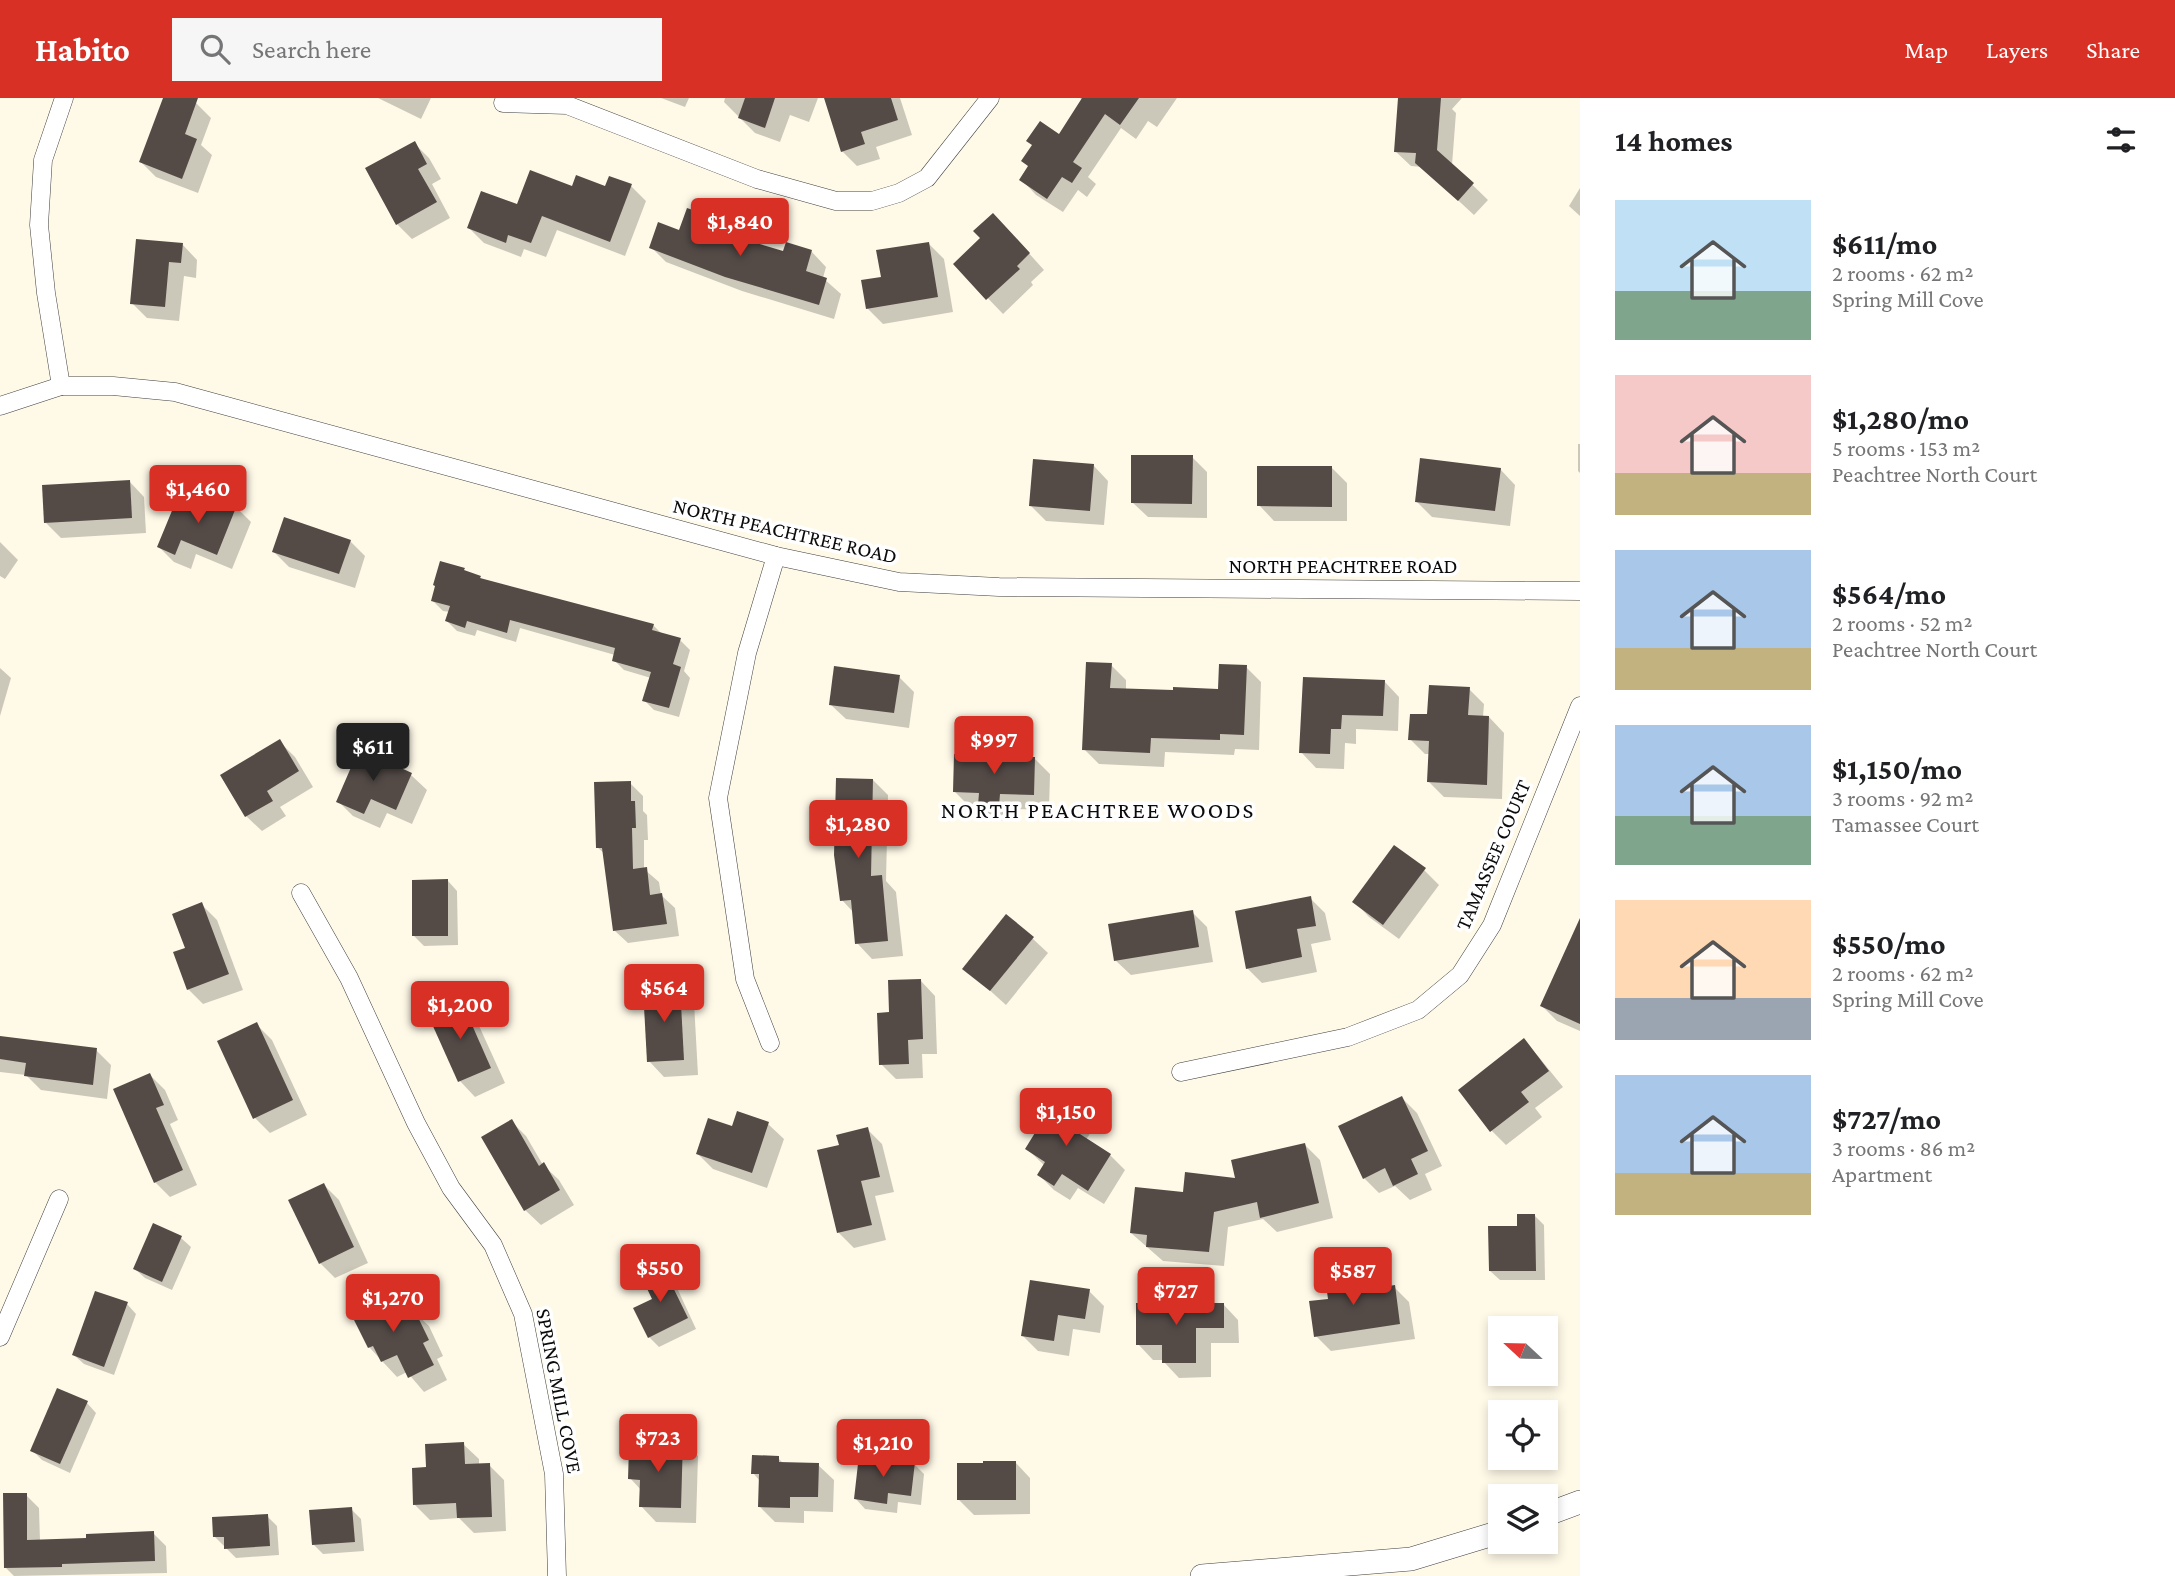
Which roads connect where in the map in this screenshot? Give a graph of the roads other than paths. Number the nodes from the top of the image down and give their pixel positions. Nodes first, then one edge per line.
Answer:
1 (64, 98) edge
2 (990, 98) edge
3 (503, 103) dead end
4 (61, 386) junction
5 (0, 406) edge
6 (776, 556) junction
7 (1580, 591) edge
8 (1580, 706) edge
9 (301, 893) dead end
10 (770, 1043) dead end
11 (1181, 1072) dead end
12 (59, 1199) dead end
13 (0, 1338) edge
14 (1580, 1502) edge
15 (1558, 1510) edge
16 (1488, 1536) edge
17 (557, 1576) edge
18 (1202, 1576) edge

1 - 4 street
2 - 3 street
4 - 5 street, NORTH PEACHTREE ROAD
4 - 6 street, NORTH PEACHTREE ROAD
6 - 7 street, NORTH PEACHTREE ROAD
6 - 10 street
8 - 11 street, TAMASSEE COURT
9 - 17 street, SPRING MILL COVE
12 - 13 street
14 - 15 street
16 - 18 street

